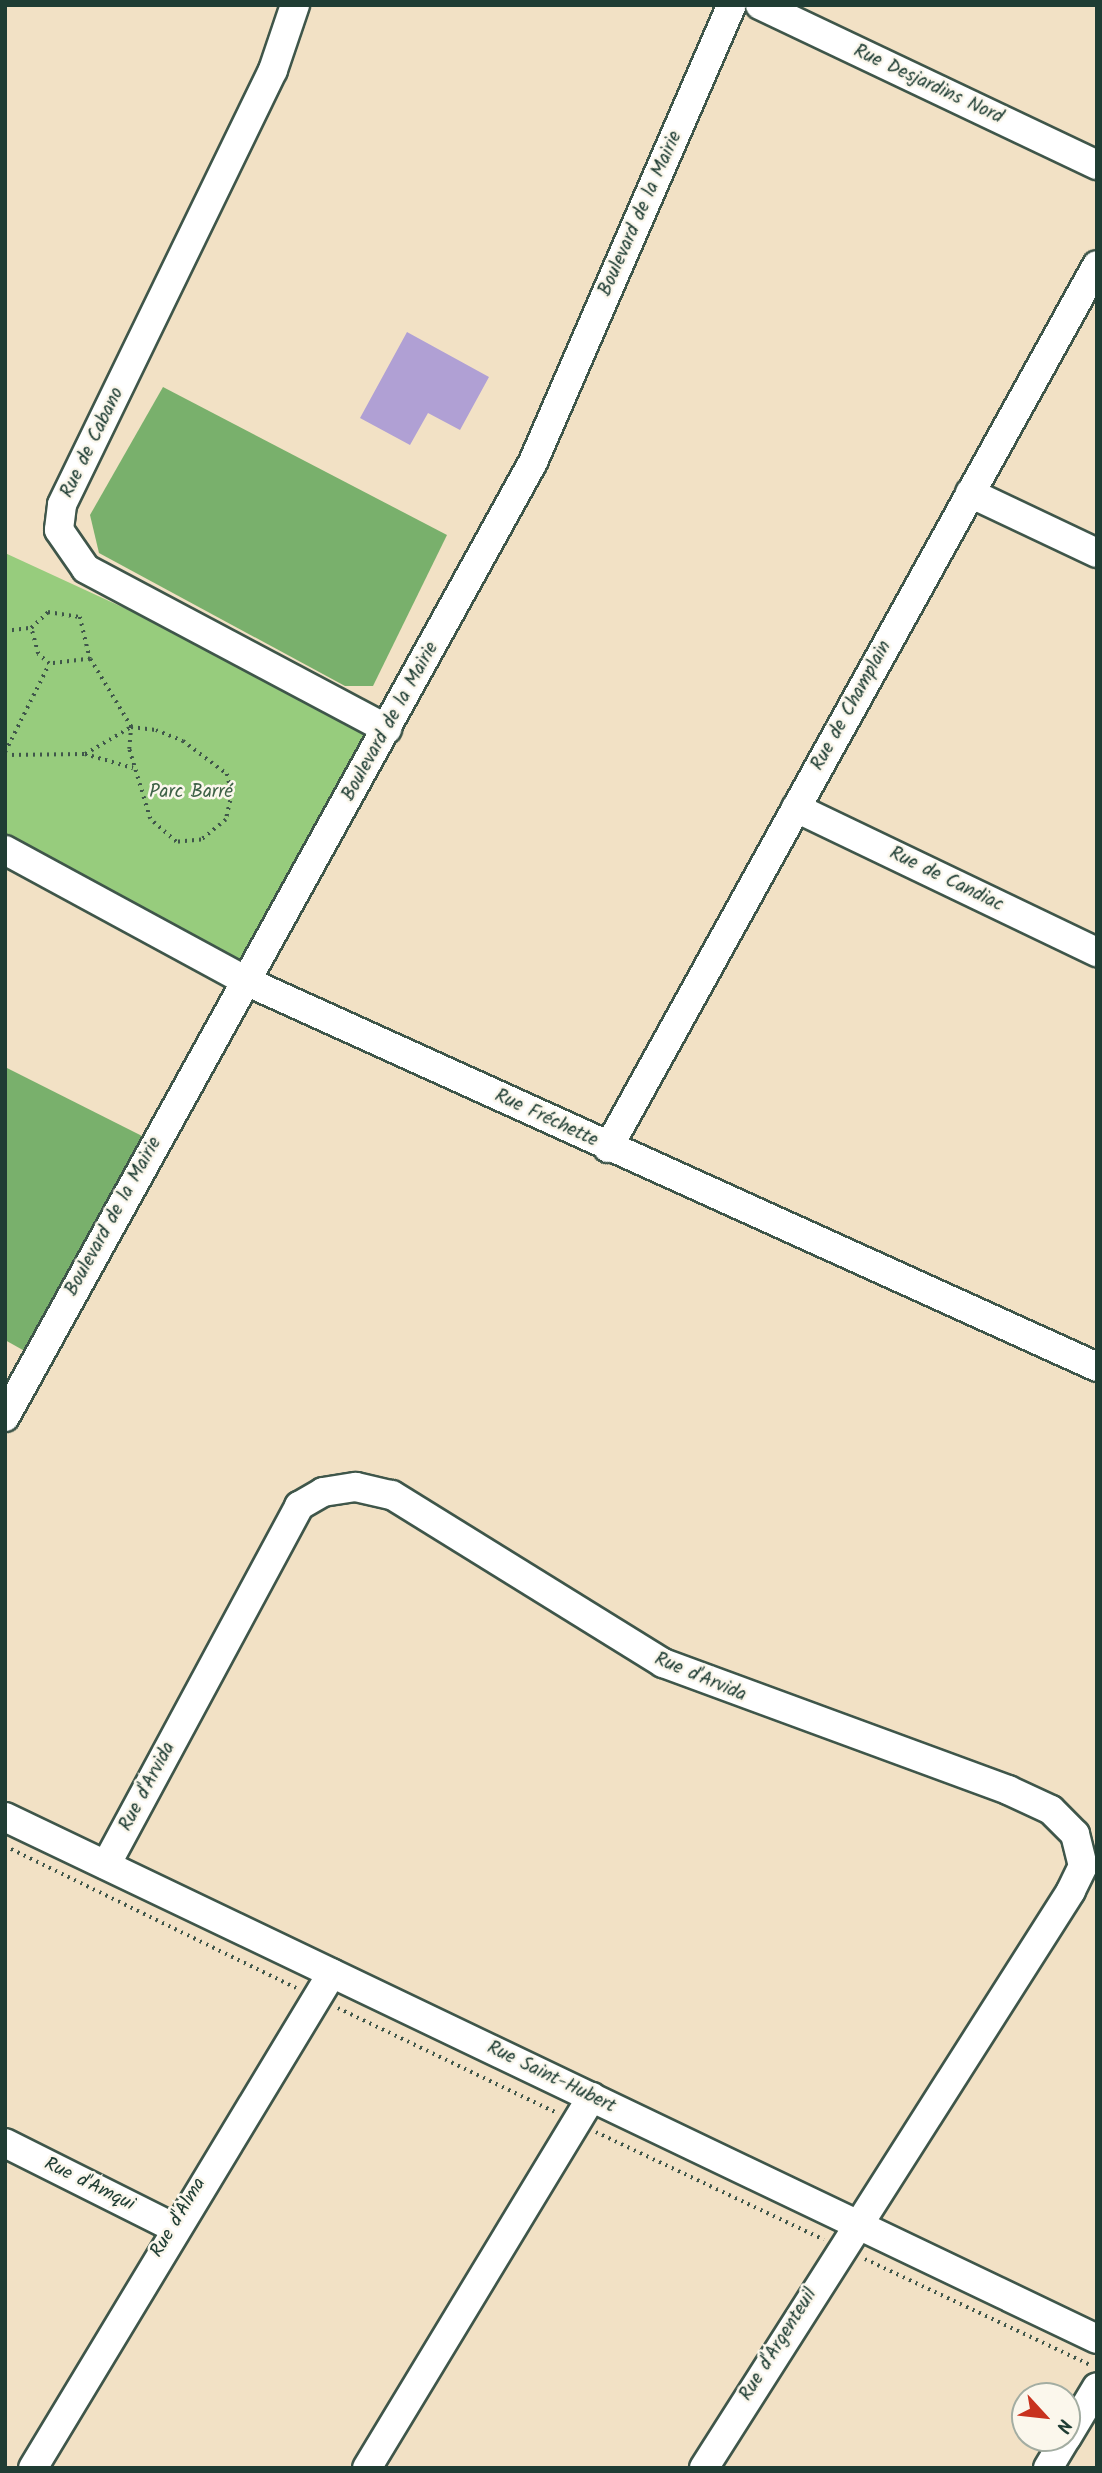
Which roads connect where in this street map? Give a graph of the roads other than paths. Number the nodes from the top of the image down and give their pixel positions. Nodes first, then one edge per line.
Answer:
1 (295, 5) edge
2 (732, 5) edge
3 (760, 5) edge
4 (1097, 165) edge
5 (1097, 265) edge
6 (970, 493) junction
7 (1097, 553) edge
8 (387, 729) junction
9 (796, 808) junction
10 (5, 850) edge
11 (1097, 952) edge
12 (248, 982) junction
13 (608, 1148) junction
14 (1097, 1367) edge
15 (5, 1417) edge
16 (5, 1817) edge
17 (106, 1865) junction
18 (332, 1973) junction
19 (592, 2097) junction
20 (5, 2143) edge
21 (855, 2223) junction
22 (173, 2227) junction
23 (1097, 2339) edge
24 (1097, 2387) edge
25 (1081, 2414) edge
26 (1058, 2452) edge
27 (33, 2468) edge
28 (367, 2468) edge
29 (704, 2468) edge
30 (1048, 2468) edge

1 - 8 street, Rue de Cabano
2 - 8 street, Boulevard de la Mairie
3 - 4 street, Rue Desjardins Nord
5 - 6 street, Rue de Champlain
6 - 7 street
6 - 9 street, Rue de Champlain
8 - 12 street, Boulevard de la Mairie
9 - 11 street, Rue de Candiac
9 - 13 street, Rue de Champlain
10 - 12 street, Rue Fréchette
12 - 13 street, Rue Fréchette
12 - 15 street, Boulevard de la Mairie
13 - 14 street, Rue Fréchette
16 - 17 street, Rue Saint-Hubert
17 - 18 street, Rue Saint-Hubert
17 - 21 street, Rue d'Arvida
18 - 19 street, Rue Saint-Hubert
18 - 22 street, Rue d'Alma
19 - 21 street, Rue Saint-Hubert
19 - 28 street
20 - 22 street, Rue d'Amqui
21 - 23 street, Rue Saint-Hubert
21 - 29 street, Rue d'Argenteuil
22 - 27 street, Rue d'Alma
24 - 25 street
26 - 30 street

